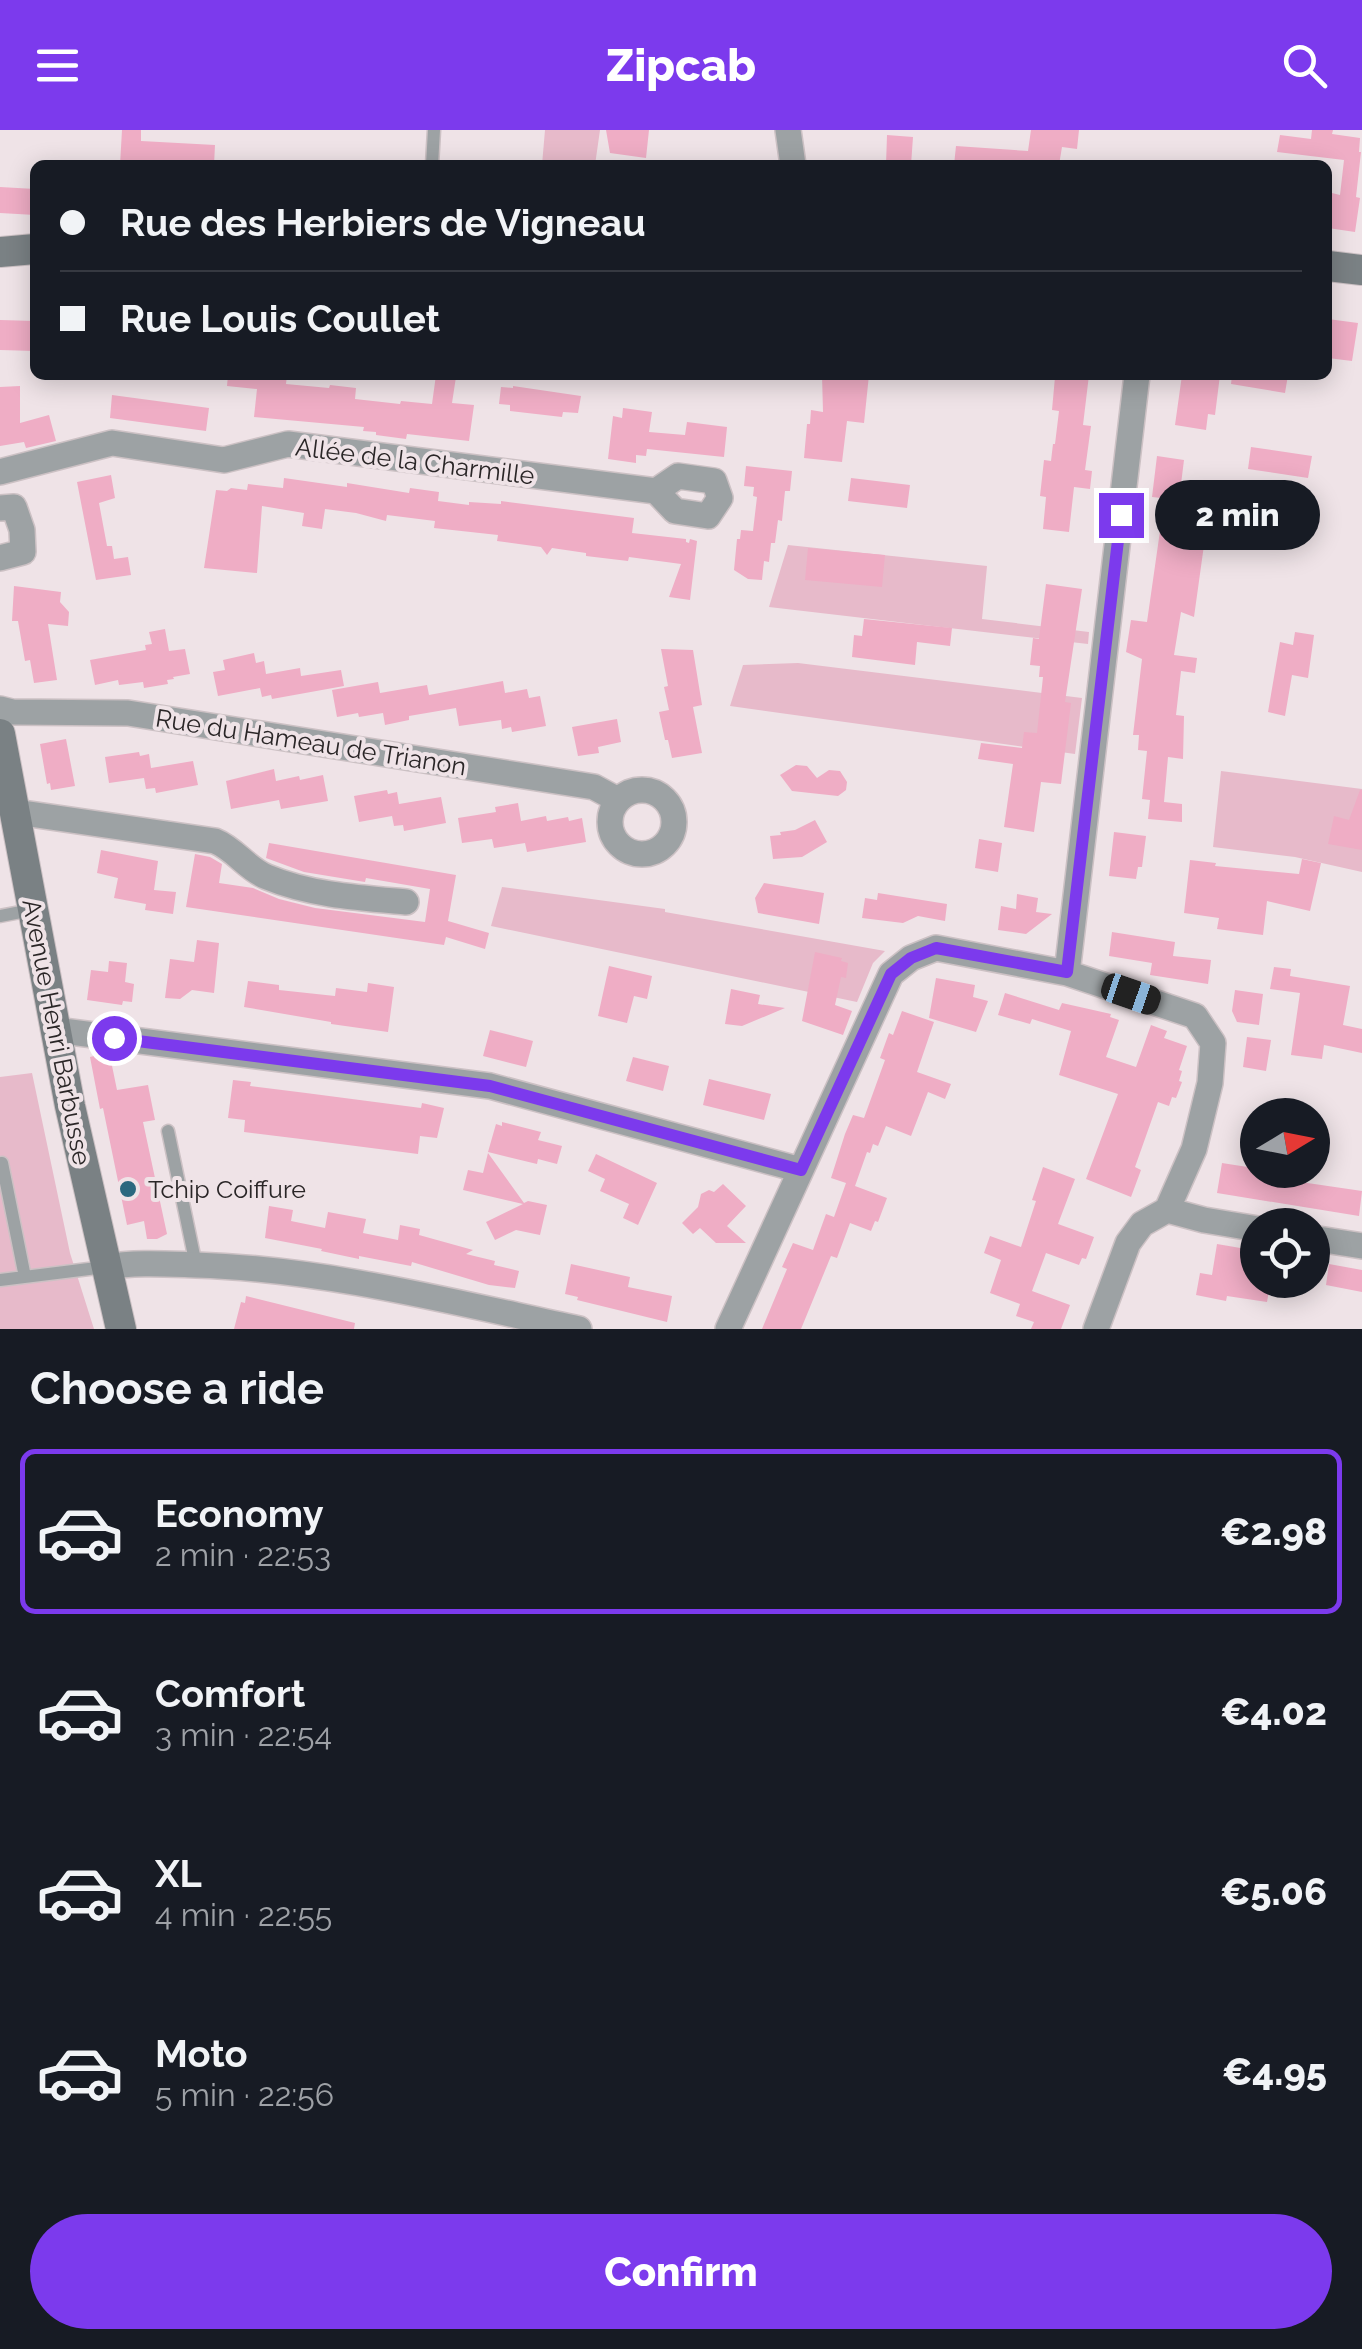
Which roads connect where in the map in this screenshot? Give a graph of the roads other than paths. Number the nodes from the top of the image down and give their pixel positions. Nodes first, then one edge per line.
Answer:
1 (434, 130) edge
2 (788, 130) edge
3 (432, 160) edge
4 (792, 160) edge
5 (30, 249) edge
6 (0, 252) edge
7 (1332, 266) edge
8 (1362, 270) edge
9 (1136, 380) edge
10 (0, 472) edge
11 (656, 490) dead end
12 (0, 508) edge
13 (0, 558) edge
14 (0, 709) edge
15 (0, 734) edge
16 (618, 800) dead end
17 (16, 812) junction
18 (406, 902) dead end
19 (33, 909) junction
20 (0, 916) edge
21 (1067, 972) junction
22 (56, 1030) junction
23 (168, 1131) dead end
24 (2, 1163) edge
25 (801, 1170) junction
26 (1167, 1210) junction
27 (1240, 1226) edge
28 (1330, 1241) edge
29 (1362, 1246) edge
30 (196, 1265) junction
31 (105, 1267) junction
32 (25, 1277) junction
33 (0, 1280) edge
34 (121, 1329) edge
35 (579, 1329) edge
36 (728, 1329) edge
37 (1096, 1329) edge

1 - 3 lane
2 - 4 street
5 - 6 street
7 - 8 street
9 - 21 street
10 - 11 street, Allée de la Charmille
12 - 13 street
14 - 16 street, Rue du Hameau de Trianon
15 - 17 street, Avenue Henri Barbusse
17 - 18 street
17 - 19 street, Avenue Henri Barbusse
19 - 20 lane
19 - 22 street, Avenue Henri Barbusse
21 - 25 street
21 - 26 street
22 - 25 street
22 - 31 street, Avenue Henri Barbusse
23 - 30 lane
24 - 32 lane
25 - 36 street
26 - 27 street
26 - 37 street
28 - 29 street
30 - 31 street
30 - 35 street
31 - 32 lane
31 - 34 street, Avenue Henri Barbusse
32 - 33 lane

